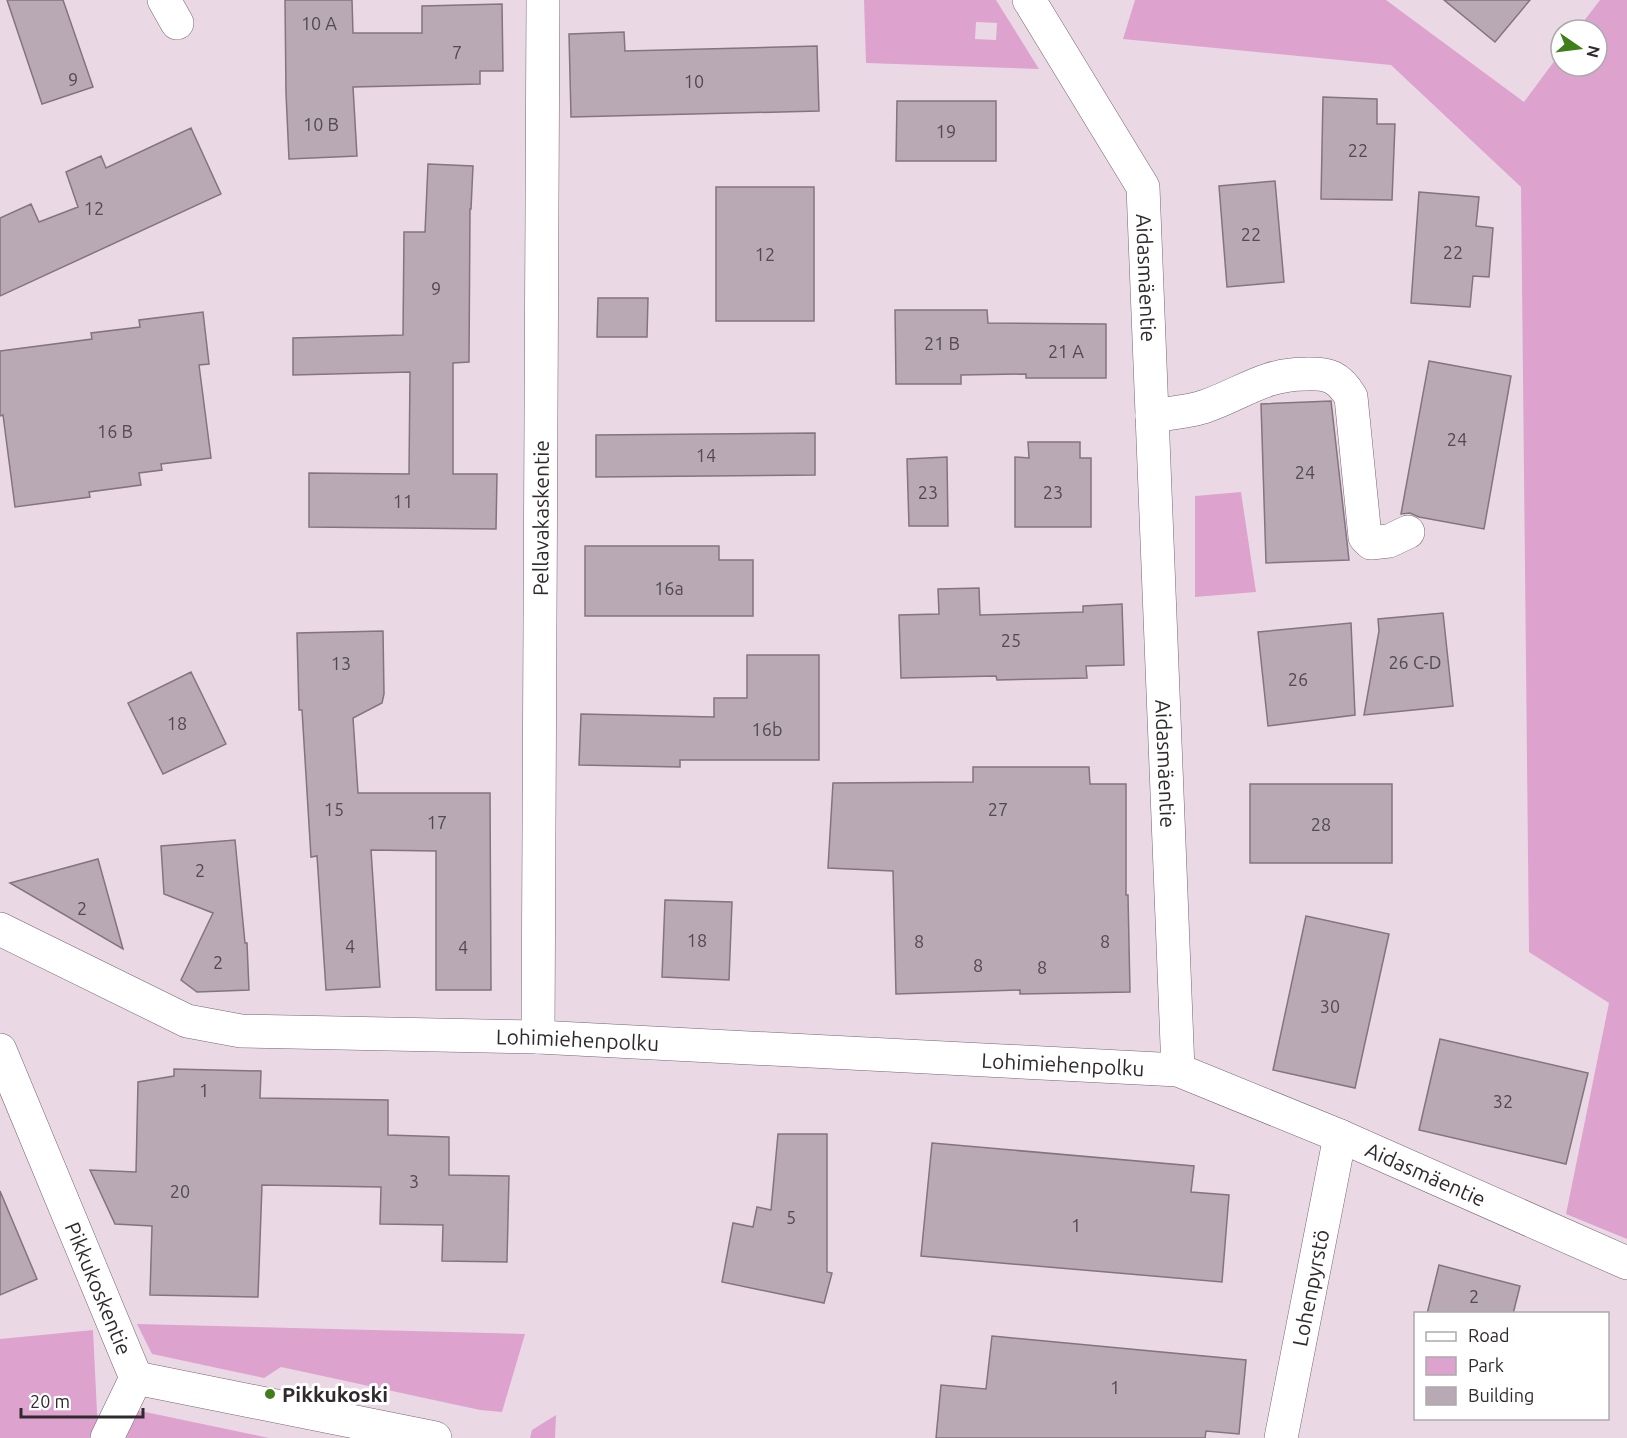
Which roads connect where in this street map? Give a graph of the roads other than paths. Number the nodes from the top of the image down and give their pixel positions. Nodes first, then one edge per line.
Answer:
1 (543, 0) edge
2 (1029, 0) edge
3 (1152, 416) junction
4 (1408, 532) dead end
5 (0, 929) edge
6 (538, 1037) junction
7 (0, 1050) edge
8 (1178, 1070) junction
9 (1340, 1136) junction
10 (1627, 1263) edge
11 (136, 1378) junction
12 (107, 1438) edge
13 (435, 1438) edge
14 (1281, 1438) edge

1 - 6 street, Pellavakaskentie
2 - 3 street, Aidasmäentie
3 - 4 street
3 - 8 street, Aidasmäentie
5 - 6 street, Lohimiehenpolku
6 - 8 street, Lohimiehenpolku
7 - 11 street, Pikkukoskentie
8 - 9 street, Aidasmäentie
9 - 10 street, Aidasmäentie
9 - 14 street, Lohenpyrstö
11 - 12 street
11 - 13 street, Pikkukoskentie

